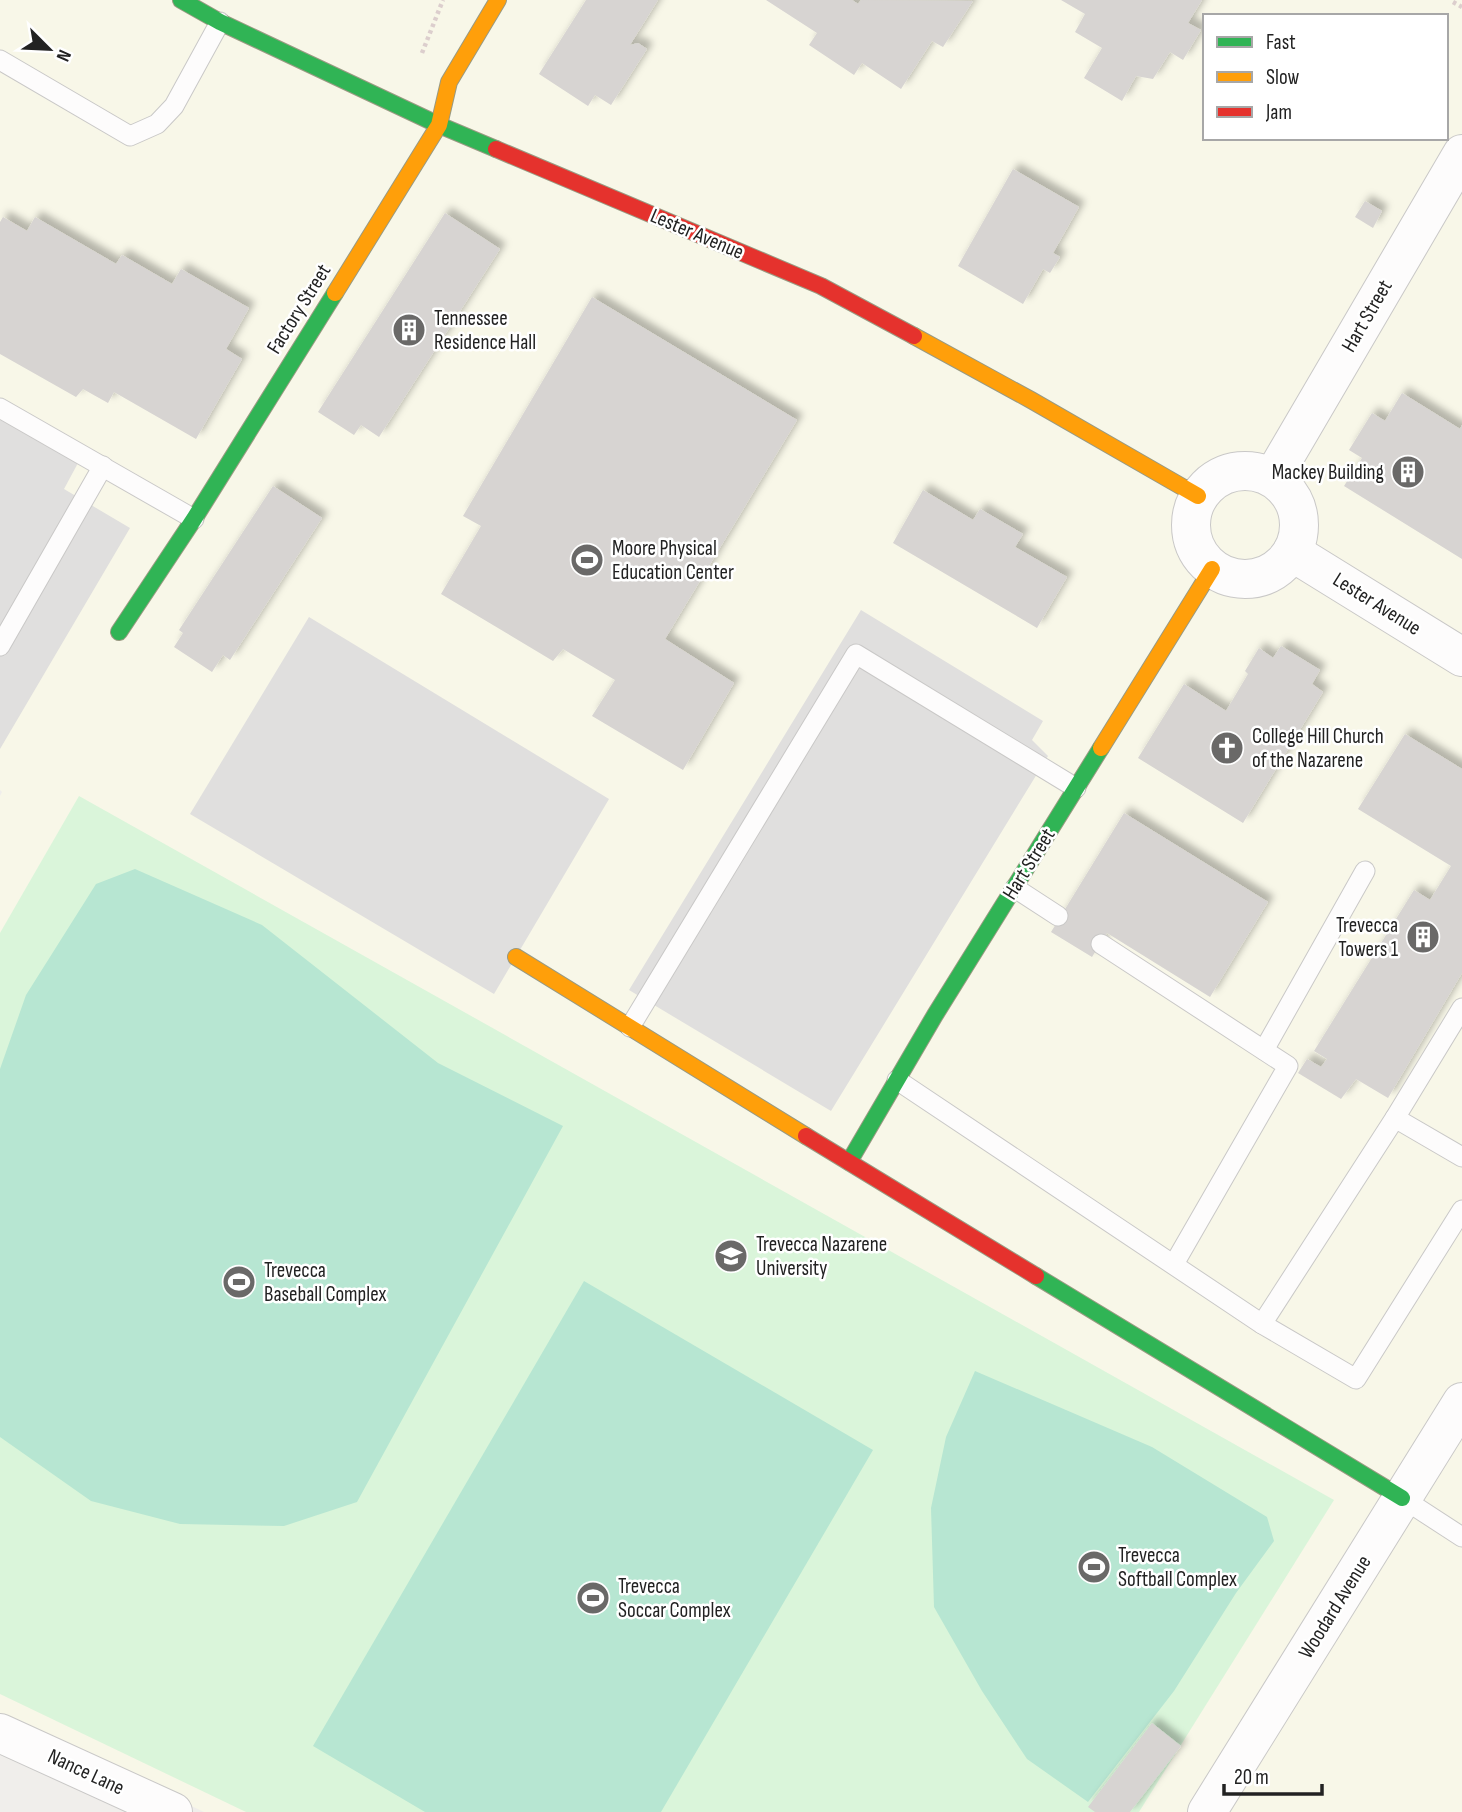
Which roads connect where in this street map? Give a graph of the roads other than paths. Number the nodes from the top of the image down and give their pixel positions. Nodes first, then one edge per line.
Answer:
1 (181, 0) edge
2 (498, 0) edge
3 (220, 22) junction
4 (0, 60) edge
5 (439, 125) junction
6 (1462, 154) edge
7 (0, 408) edge
8 (103, 467) junction
9 (1273, 477) junction
10 (1198, 496) junction
11 (194, 519) junction
12 (1292, 552) junction
13 (1212, 569) junction
14 (119, 632) dead end
15 (0, 646) edge
16 (1462, 657) edge
17 (1076, 788) junction
18 (1365, 872) dead end
19 (1015, 888) junction
20 (1058, 916) dead end
21 (1101, 944) dead end
22 (516, 957) dead end
23 (1462, 1008) edge
24 (630, 1027) junction
25 (1264, 1050) junction
26 (897, 1080) junction
27 (1395, 1118) junction
28 (1462, 1157) edge
29 (849, 1162) junction
30 (1462, 1210) edge
31 (1174, 1264) junction
32 (1262, 1324) junction
33 (1462, 1402) edge
34 (1402, 1498) junction
35 (1462, 1537) edge
36 (0, 1733) edge
37 (173, 1812) edge
38 (1207, 1812) edge

1 - 3 street, Lester Avenue
2 - 5 street, Factory Street
3 - 4 lane
3 - 5 street, Lester Avenue
5 - 10 street, Lester Avenue
5 - 11 street, Factory Street
6 - 9 street, Hart Street
7 - 8 lane
8 - 11 lane
8 - 15 lane
9 - 10 street
9 - 12 street
10 - 13 street
11 - 14 street, Factory Street
12 - 13 street
12 - 16 street, Lester Avenue
13 - 17 street, Hart Street
17 - 19 street, Hart Street
17 - 24 lane
18 - 25 lane
19 - 20 lane
19 - 26 street, Hart Street
21 - 25 lane
22 - 24 street
23 - 27 lane
24 - 29 street
25 - 31 lane
26 - 29 street, Hart Street
26 - 31 lane
27 - 28 lane
27 - 32 lane
29 - 34 street
30 - 32 lane
31 - 32 lane
33 - 34 street, Woodard Avenue
34 - 35 lane
34 - 38 street, Woodard Avenue
36 - 37 street, Nance Lane

